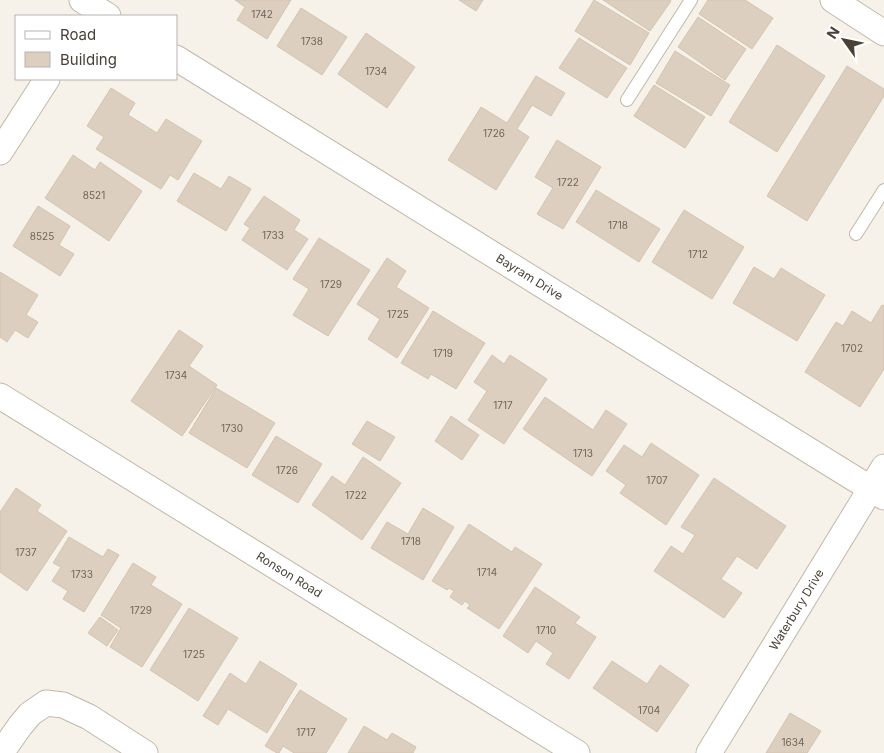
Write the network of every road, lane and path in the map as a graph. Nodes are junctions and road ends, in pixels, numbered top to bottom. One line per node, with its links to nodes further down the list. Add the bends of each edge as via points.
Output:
1 (692, 0): 6 (lane)
2 (833, 0): 3 (street)
3 (884, 33)
4 (178, 59): 12 (street, Bayram Drive)
5 (46, 80): 7 (street)
6 (627, 100)
7 (0, 152)
8 (884, 190): 9 (lane)
9 (856, 234)
10 (0, 396): 15 (street, Ronson Road)
11 (884, 467): 12 (street, Waterbury Drive)
12 (877, 493): 16 (street, Waterbury Drive)
13 (2, 753): 14 (street, via 30,714 46,703 63,705 89,717)
14 (145, 753)
15 (577, 753)
16 (709, 753)

